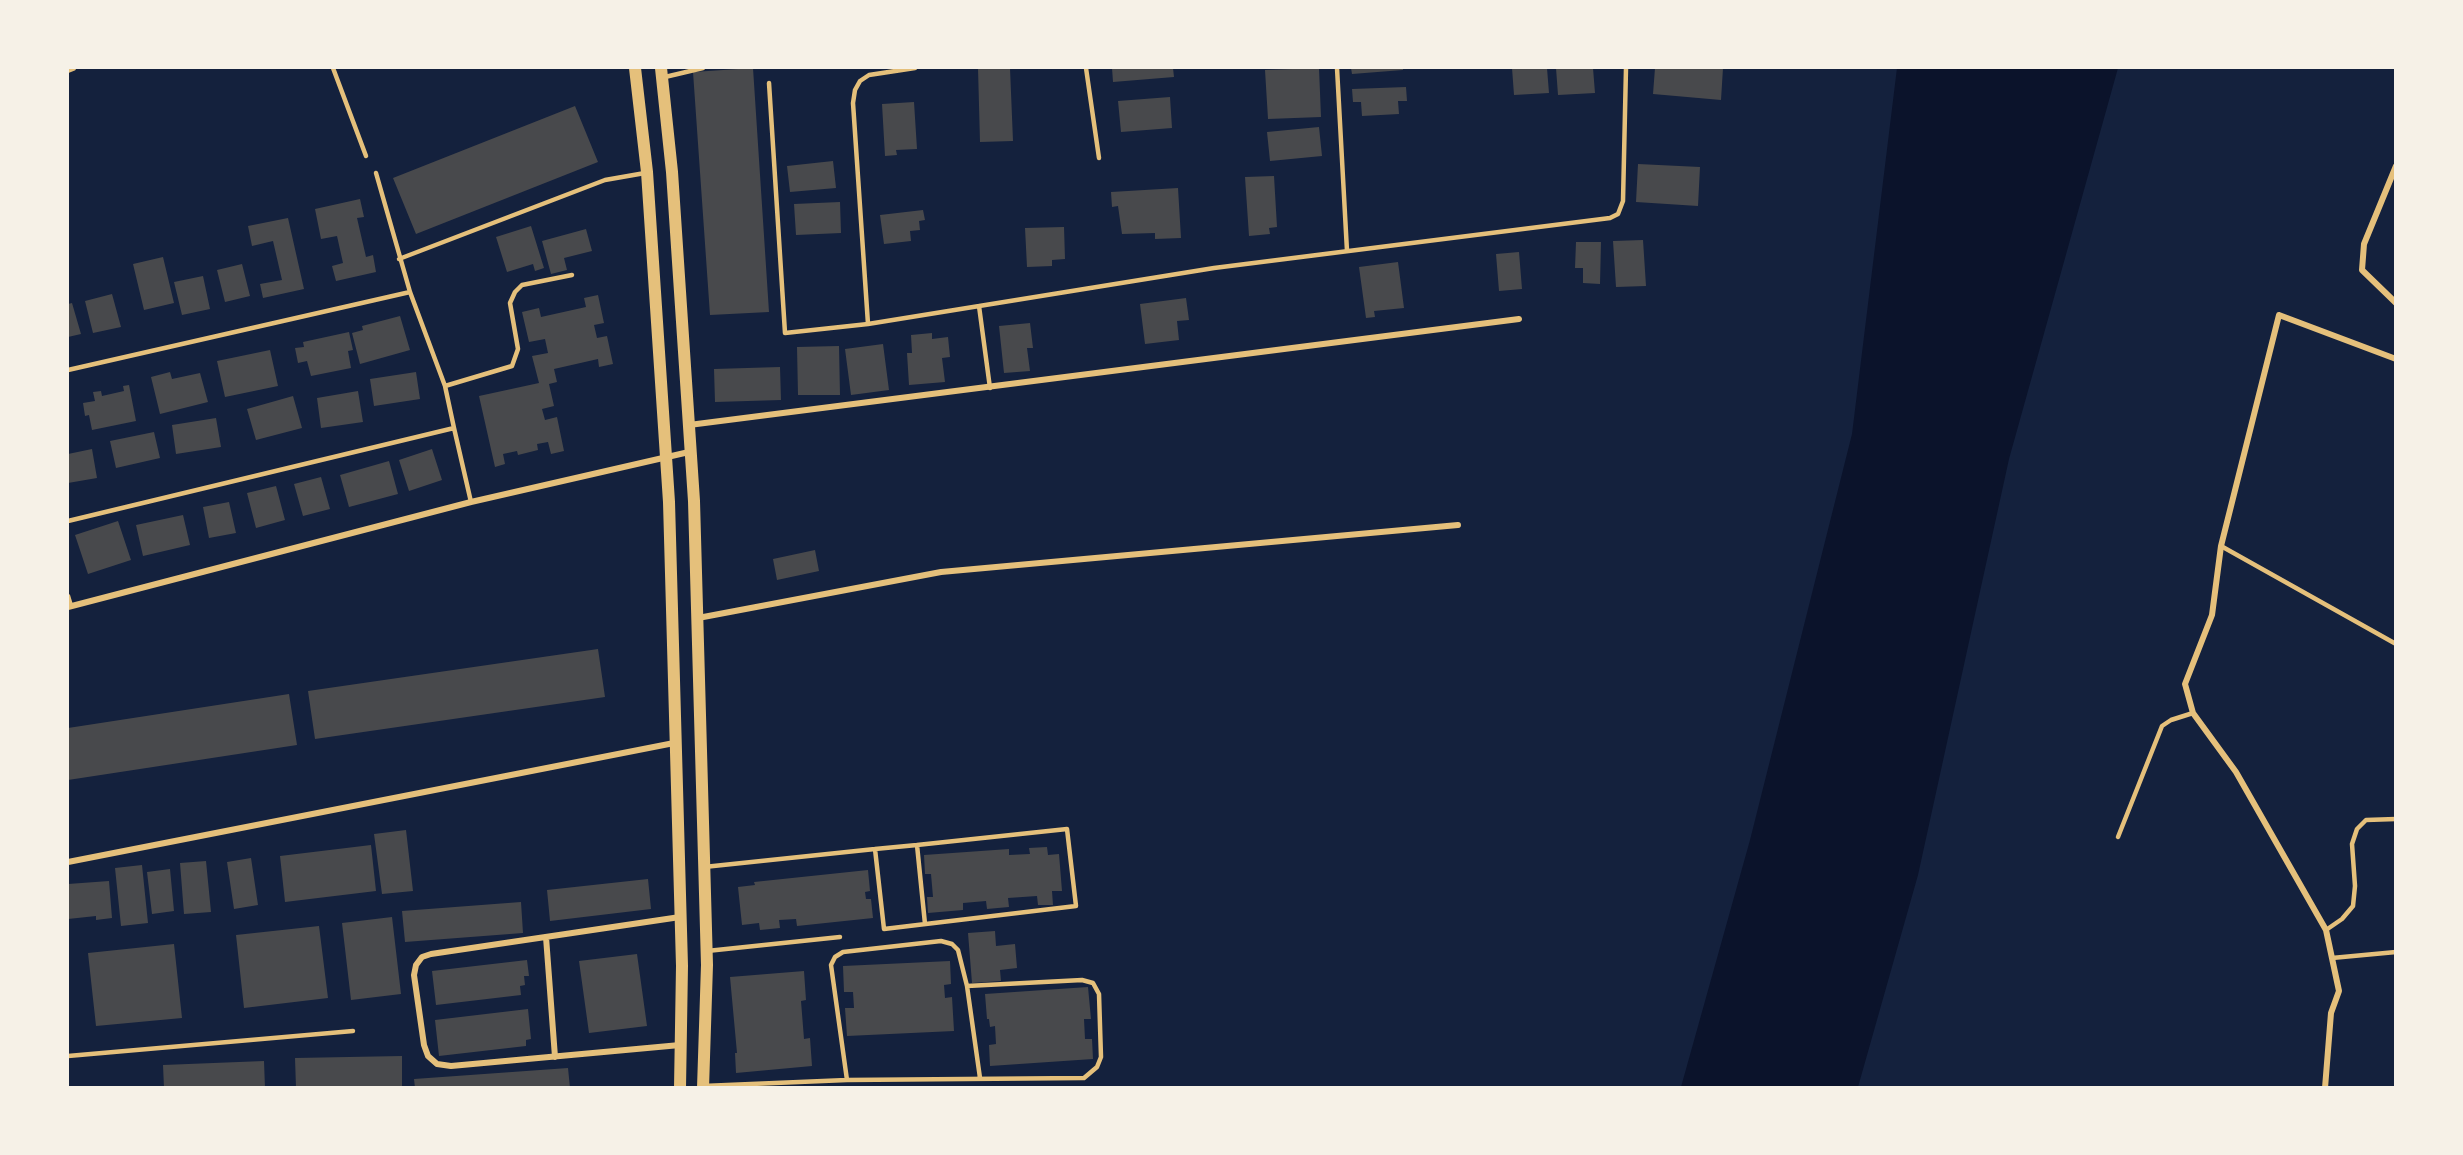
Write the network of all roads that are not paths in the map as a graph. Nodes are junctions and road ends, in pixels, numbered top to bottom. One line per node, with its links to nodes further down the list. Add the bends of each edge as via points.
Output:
1 (73, 68): 9 (street)
2 (333, 68): 12 (lane)
3 (635, 68): 15 (main road)
4 (703, 68): 10 (lane)
5 (915, 68): 24 (lane, via 869,75 855,90)
6 (1086, 68): 13 (lane)
7 (1337, 68): 17 (lane)
8 (1626, 68): 17 (lane, via 1623,201 1618,214 1601,221)
9 (68, 70)
10 (662, 72): 29 (main road)
11 (769, 83): 24 (lane, via 785,333)
12 (366, 156)
13 (1099, 158)
14 (2396, 166): 21 (street, via 2364,244 2362,270)
15 (647, 172): 18 (lane, via 605,180); 32 (main road)
16 (376, 173): 18 (lane)
17 (1347, 251): 22 (lane)
18 (399, 259): 20 (lane)
19 (572, 276): 27 (lane, via 522,285 515,292 510,303 518,350 512,366)
20 (410, 292): 26 (lane); 27 (lane)
21 (2396, 303)
22 (979, 306): 24 (lane); 28 (lane)
23 (1519, 319): 28 (street)
24 (868, 324)
25 (2396, 359): 36 (street, via 2279,315)
26 (68, 370)
27 (445, 386): 30 (lane)
28 (990, 388): 29 (street)
29 (689, 425): 31 (main road)
30 (454, 428): 33 (lane); 34 (lane)
31 (689, 452): 32 (street); 39 (main road)
32 (665, 456): 33 (street); 42 (main road)
33 (471, 502): 38 (street)
34 (68, 521)
35 (1458, 525): 39 (street, via 941,572)
36 (2221, 546): 40 (lane); 41 (street, via 2212,615 2185,684)
37 (68, 596): 38 (lane)
38 (69, 606)
39 (697, 618): 48 (main road)
40 (2396, 644)
41 (2193, 713): 44 (lane, via 2162,726); 51 (street, via 2236,772)
42 (674, 743): 47 (street); 49 (main road)
43 (2396, 819): 51 (lane, via 2366,820 2357,829 2352,844 2353,906)
44 (2118, 837)
45 (917, 845): 46 (lane); 50 (lane); 50 (lane, via 1067,829 1076,906)
46 (875, 849): 48 (lane); 50 (lane, via 884,929)
47 (68, 862)
48 (704, 867): 54 (main road)
49 (680, 917): 52 (street); 59 (main road)
50 (925, 924)
51 (2326, 930): 56 (street)
52 (546, 937): 61 (street); 61 (street, via 431,954 422,957 414,975 424,1045 437,1064)
53 (840, 938): 54 (lane)
54 (707, 951): 64 (main road)
55 (2396, 952): 56 (lane)
56 (2332, 958): 66 (street, via 2339,991 2331,1013)
57 (967, 986): 62 (lane); 62 (lane, via 1082,981 1093,984 1098,994 1101,1057 1097,1067 1084,1078); 63 (lane, via 958,950 941,941 843,952 836,957 831,965)
58 (353, 1031): 60 (lane)
59 (681, 1045): 61 (street); 65 (main road)
60 (68, 1056)
61 (555, 1057)
62 (980, 1078): 63 (lane)
63 (847, 1080): 64 (lane)
64 (703, 1087)
65 (680, 1088)
66 (2325, 1088)

